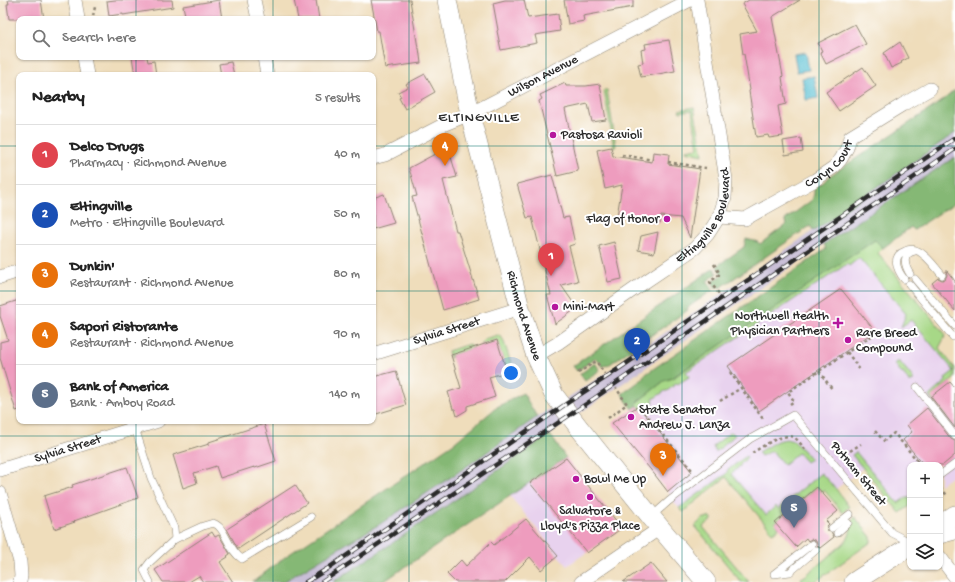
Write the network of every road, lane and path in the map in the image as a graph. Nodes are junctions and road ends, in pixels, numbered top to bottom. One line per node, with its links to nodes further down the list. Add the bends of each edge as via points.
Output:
1 (74, 0): 7 (street)
2 (254, 0): 9 (street)
3 (447, 0): 15 (main road, Richmond Avenue)
4 (690, 0): 15 (street, Wilson Avenue)
5 (697, 0): 21 (street, Eltingville Boulevard, via 726,179 725,198)
6 (95, 7): 8 (path)
7 (77, 16)
8 (94, 16)
9 (257, 16)
10 (84, 60): 12 (street)
11 (264, 60): 13 (street)
12 (86, 72)
13 (266, 72)
14 (930, 89): 21 (street, Coryn Court, via 850,137 841,159 815,180 745,219)
15 (470, 114): 17 (street, Wilson Avenue); 28 (main road, Richmond Avenue)
16 (622, 155): 18 (path)
17 (376, 157)
18 (653, 160)
19 (668, 162): 20 (path)
20 (706, 168)
21 (719, 217): 34 (street, Eltingville Boulevard, via 695,248)
22 (919, 251): 25 (lane); 29 (lane, via 909,253 906,265 912,276); 31 (lane, via 909,250 900,254 897,258 900,273)
23 (714, 264): 27 (path, via 720,274 710,282)
24 (16, 272): 26 (street)
25 (942, 275)
26 (0, 277)
27 (720, 295)
28 (520, 308): 33 (street, Sylvia Street); 34 (main road, Richmond Avenue)
29 (955, 326)
30 (876, 333): 32 (path)
31 (955, 337)
32 (847, 352): 35 (path); 36 (path)
33 (376, 353)
34 (536, 356): 70 (main road, Richmond Avenue, via 554,395)
35 (860, 370)
36 (819, 371): 43 (path); 45 (path, via 788,392 794,401)
37 (730, 372): 42 (path)
38 (578, 373): 39 (path, via 596,361)
39 (605, 374)
40 (917, 387): 54 (lane)
41 (616, 388): 48 (path, via 627,404)
42 (741, 388): 44 (path); 49 (path)
43 (832, 389)
44 (720, 401)
45 (788, 405)
46 (644, 412): 62 (path)
47 (769, 417): 49 (path)
48 (608, 418)
49 (764, 420): 51 (path)
50 (148, 424): 52 (street, Sylvia Street)
51 (758, 424)
52 (135, 428): 61 (street, Sylvia Street); 75 (lane, via 152,478 174,528)
53 (875, 431): 59 (path, via 884,441 894,433)
54 (955, 436)
55 (861, 444): 57 (path)
56 (806, 451): 58 (path, via 795,438 788,436 778,438)
57 (850, 452)
58 (748, 455)
59 (918, 462)
60 (955, 464): 63 (lane)
61 (0, 470)
62 (694, 473)
63 (943, 473)
64 (943, 491): 66 (path)
65 (0, 493): 82 (street, via 20,562)
66 (947, 495)
67 (850, 514): 71 (lane, via 835,530)
68 (955, 515): 72 (main road)
69 (311, 517): 75 (lane, via 242,559 220,527 213,523)
70 (655, 523): 76 (lane, Putnam Street, via 670,501 750,439 793,415 892,533); 84 (street); 85 (main road, Richmond Avenue)
71 (848, 523)
72 (943, 523)
73 (955, 533): 74 (street)
74 (943, 536)
75 (175, 539): 83 (lane, via 144,570)
76 (907, 540)
77 (814, 547): 80 (lane, via 790,572)
78 (907, 548): 86 (main road)
79 (943, 561): 81 (street)
80 (774, 574)
81 (955, 577)
82 (20, 582)
83 (150, 582)
84 (581, 582)
85 (706, 582)
86 (854, 582)

